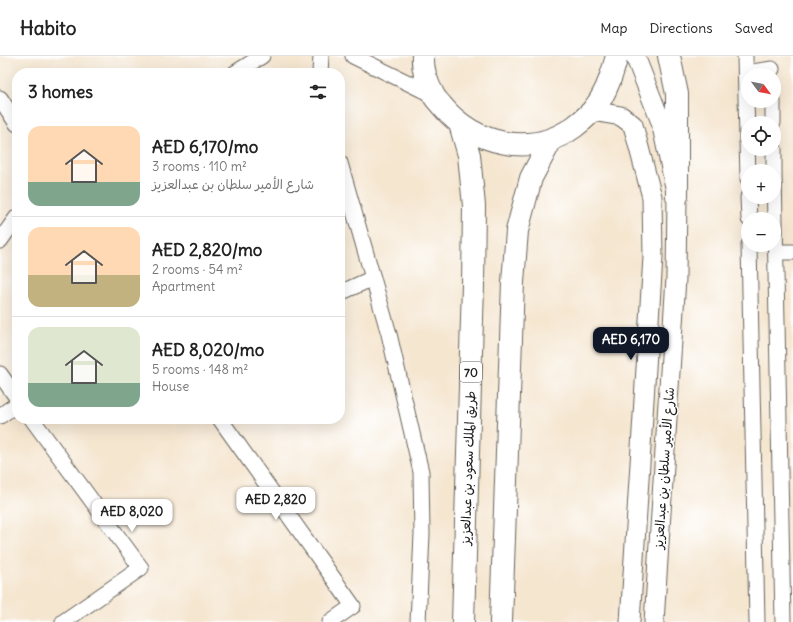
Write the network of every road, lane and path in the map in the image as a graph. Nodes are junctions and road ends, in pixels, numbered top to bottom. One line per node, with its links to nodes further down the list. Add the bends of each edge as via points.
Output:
1 (262, 56): 9 (street)
2 (321, 56): 10 (street)
3 (353, 56): 12 (street)
4 (423, 56): 12 (highway)
5 (617, 56): 15 (highway, via 606,89)
6 (635, 56): 21 (street, شارع الأمير سلطان بن عبدالعزيز, via 661,122)
7 (669, 56): 21 (highway, via 677,94)
8 (746, 56): 11 (street)
9 (243, 68)
10 (320, 68)
11 (746, 68)
12 (433, 95): 17 (highway)
13 (0, 98): 16 (street)
14 (747, 108): 19 (street)
15 (592, 111): 18 (highway, via 568,131); 41 (street, شارع الأمير سلطان بن عبدالعزيز, via 621,116 633,125 652,197 653,257)
16 (12, 116)
17 (460, 124): 18 (highway, via 488,139 512,144 532,145); 39 (highway, طريق الملك سعود بن عبدالعزيز / 70, via 469,156 474,206)
18 (551, 140): 40 (highway, via 531,178 517,231)
19 (748, 164)
20 (345, 180): 28 (street)
21 (677, 196): 42 (street, شارع الأمير سلطان بن عبدالعزيز, via 676,278)
22 (12, 224): 23 (street)
23 (0, 241)
24 (749, 252): 43 (street)
25 (776, 252): 44 (street)
26 (781, 252): 27 (street)
27 (793, 252)
28 (373, 278): 29 (street); 38 (street, via 390,334 421,472 422,534)
29 (345, 291)
30 (0, 374): 31 (street)
31 (12, 391)
32 (12, 408): 33 (street)
33 (0, 416)
34 (36, 424): 36 (street, via 141,568)
35 (224, 424): 37 (street, via 353,606)
36 (63, 622)
37 (330, 622)
38 (418, 622)
39 (463, 622)
40 (501, 622)
41 (630, 622)
42 (654, 622)
43 (757, 622)
44 (783, 622)

